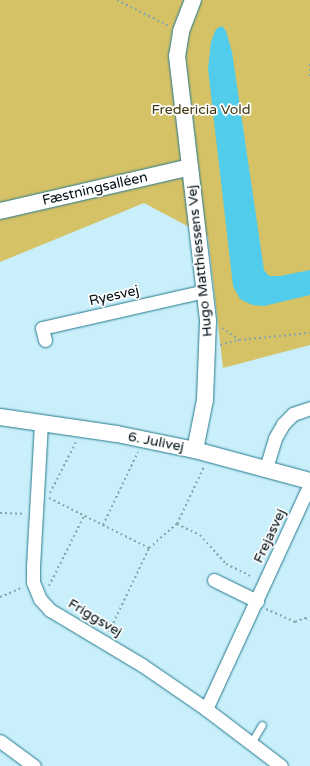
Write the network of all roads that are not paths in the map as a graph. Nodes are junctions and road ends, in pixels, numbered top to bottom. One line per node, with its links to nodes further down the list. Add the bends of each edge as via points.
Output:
1 (193, 0): 2 (street, Hugo Matthiessens Vej, via 181,32 177,56)
2 (190, 167): 3 (street, Fæstningsalléen); 4 (street, Hugo Matthiessens Vej)
3 (0, 211)
4 (205, 291): 5 (street, Ryesvej, via 42,328); 9 (street, Hugo Matthiessens Vej, via 209,349 205,400)
5 (45, 340)
6 (310, 408): 10 (street, via 293,414 283,424 275,438)
7 (0, 417): 8 (street, 6. Julivej)
8 (41, 423): 9 (street, 6. Julivej); 15 (street, Friggsvej, via 42,496 35,515 33,582 40,599 50,610)
9 (195, 450): 10 (street, 6. Julivej)
10 (266, 468): 11 (street, 6. Julivej)
11 (310, 481)
12 (310, 484): 14 (street, Frejasvej)
13 (214, 580): 14 (street)
14 (257, 601): 15 (street, Frejasvej)
15 (206, 709): 18 (street, Friggsvej)
16 (262, 725): 18 (lane)
17 (0, 741): 19 (street)
18 (251, 744): 20 (street, Friggsvej)
19 (34, 766)
20 (281, 766)

